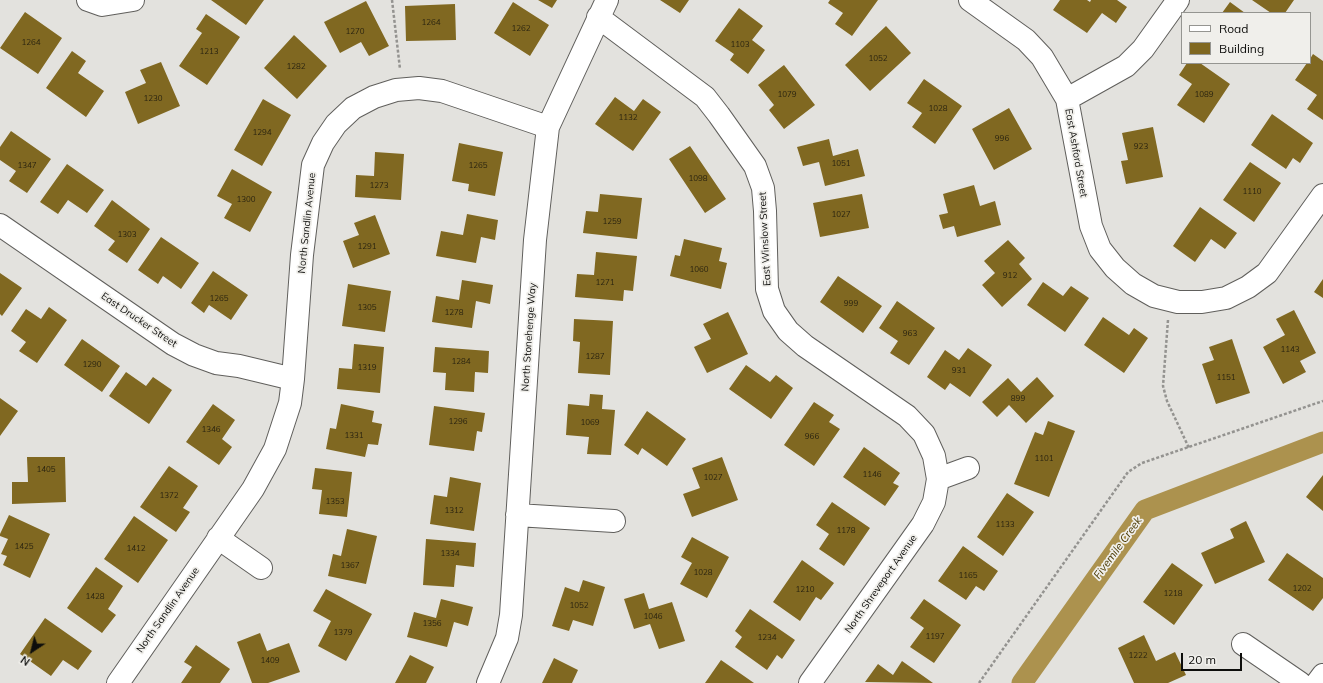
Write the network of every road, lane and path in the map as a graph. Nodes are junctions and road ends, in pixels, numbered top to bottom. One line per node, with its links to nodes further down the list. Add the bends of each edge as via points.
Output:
1 (88, 0): 5 (street, via 102,5)
2 (392, 0): 7 (path)
3 (970, 0): 8 (street, East Ashford Street, via 1026,40 1042,57)
4 (1178, 0): 8 (street, via 1143,50 1126,66)
5 (132, 1)
6 (603, 9): 9 (street, North Stonehenge Way); 17 (street, East Winslow Street, via 704,97 755,166 763,188 766,289 774,311 788,331 805,346 907,416 924,434 934,456)
7 (402, 89): 9 (street, North Sandlin Avenue, via 442,91); 13 (street, North Sandlin Avenue, via 374,97 354,108 336,124 323,143 313,165 302,255)
8 (1067, 99): 12 (street, East Ashford Street, via 1085,200 1100,249 1115,268 1133,284 1154,296)
9 (548, 126): 18 (street, North Stonehenge Way, via 535,240)
10 (1323, 195): 12 (street, East Ashford Street, via 1267,273 1248,288 1220,299)
11 (0, 225): 13 (street, East Drucker Street, via 178,347 216,363)
12 (1178, 302): 15 (path, via 1168,322 1163,386 1167,401)
13 (293, 379): 20 (street, North Sandlin Avenue, via 290,403 275,449 253,489)
14 (1323, 402): 15 (path)
15 (1189, 448): 27 (path, via 1142,463 1128,472)
16 (968, 468): 17 (street)
17 (938, 479): 26 (street, North Shreveport Avenue, via 934,502 923,524)
18 (517, 515): 19 (street); 25 (street, North Stonehenge Way, via 511,615 507,638)
19 (614, 521)
20 (218, 538): 21 (street); 24 (street, North Sandlin Avenue)
21 (261, 568)
22 (1243, 644): 28 (street)
23 (1323, 675): 29 (street)
24 (118, 683)
25 (488, 683)
26 (810, 683)
27 (979, 683)
28 (1300, 683)
29 (1317, 683)

